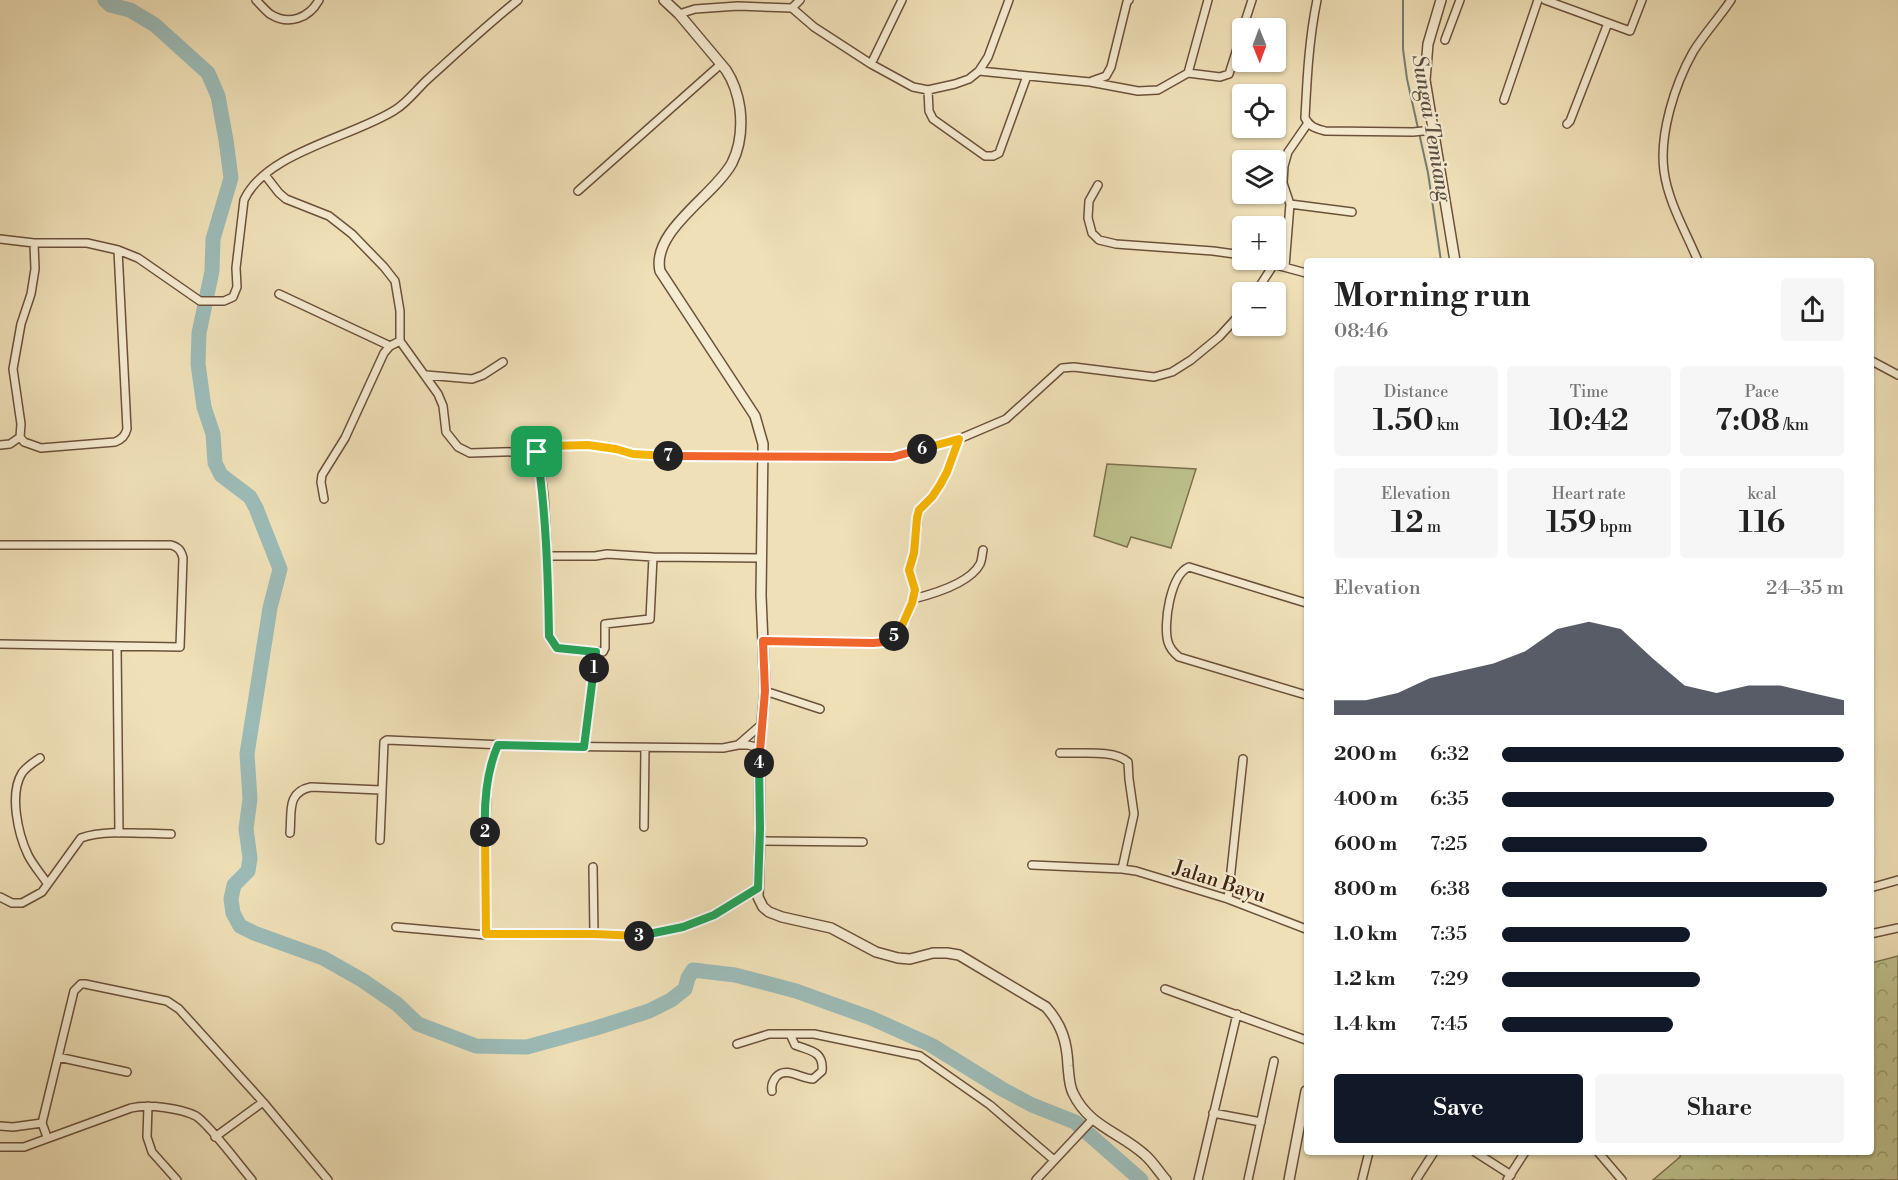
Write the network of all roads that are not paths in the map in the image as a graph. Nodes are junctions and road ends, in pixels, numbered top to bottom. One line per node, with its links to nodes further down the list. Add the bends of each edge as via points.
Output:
1 (256, 0): 2 (street, via 270,14 284,20 311,13)
2 (320, 0)
3 (518, 0): 36 (street, via 398,109 290,158)
4 (664, 0): 20 (street)
5 (800, 0): 19 (street)
6 (902, 0): 25 (street)
7 (1009, 0): 27 (street)
8 (1129, 0): 30 (street, via 1111,67 1106,76)
9 (1208, 0): 28 (street)
10 (1252, 0): 21 (street)
11 (1317, 0): 33 (street, via 1310,33 1305,118)
12 (1441, 0): 35 (street, via 1425,65)
13 (1460, 0): 23 (street)
14 (1538, 0): 32 (street)
15 (1545, 0): 18 (street)
16 (1642, 0): 22 (street, via 1630,31)
17 (1731, 0): 47 (street, via 1694,51 1682,75 1664,142 1664,170 1671,197)
18 (1557, 2): 22 (street)
19 (792, 8): 20 (street, via 738,6); 25 (street)
20 (679, 14): 24 (street)
21 (1247, 18)
22 (1608, 23): 34 (street)
23 (1445, 40)
24 (721, 64): 38 (street); 62 (street, via 738,97 739,142 731,164 673,230 658,260 660,271 754,416)
25 (871, 64): 31 (street, via 913,87)
26 (1232, 65): 28 (street, via 1229,74 1220,77)
27 (979, 71): 29 (street); 31 (street, via 969,79)
28 (1188, 74): 30 (street, via 1158,90 1138,91)
29 (1027, 76): 30 (street); 31 (street, via 999,153 993,156 985,156 933,119)
30 (1090, 82)
31 (928, 90)
32 (1504, 100)
33 (1308, 123): 35 (street, via 1325,131); 39 (street, via 1288,152 1284,166 1283,183)
34 (1567, 124)
35 (1429, 130): 46 (street)
36 (265, 175): 43 (street, via 244,200 233,297 200,301 138,258); 52 (street, via 286,199 329,216 384,267 395,281 399,297)
37 (1098, 185): 44 (street, via 1089,201 1088,218 1092,233 1099,240)
38 (578, 191)
39 (1290, 204): 40 (street); 45 (street)
40 (1352, 212)
41 (0, 239): 42 (street)
42 (34, 243): 43 (street, via 87,243); 58 (street, via 33,286 13,369)
43 (117, 250): 58 (street, via 125,435 115,442 41,448)
44 (1232, 254)
45 (1286, 254)
46 (1454, 258)
47 (1697, 258)
48 (1286, 267): 49 (street)
49 (1304, 272)
50 (279, 294): 53 (street)
51 (1232, 323): 59 (street, via 1173,372 1154,377 1062,368 1006,419)
52 (400, 341): 53 (street); 56 (street)
53 (390, 346): 63 (street, via 345,438 322,475)
54 (503, 362): 56 (street, via 472,379)
55 (1874, 362): 57 (street)
56 (426, 375): 61 (street, via 442,401 446,432 458,447 470,453)
57 (1898, 375)
58 (20, 437): 60 (street)
59 (959, 439): 62 (street, via 893,457); 69 (street, via 947,472 919,510 909,570 915,590)
60 (0, 445)
61 (537, 452): 62 (street, via 550,446 588,445 655,456); 66 (street)
62 (763, 456): 68 (street)
63 (324, 499)
64 (0, 545): 73 (street, via 177,547 183,558 180,647)
65 (983, 549): 69 (street, via 981,562 972,573 950,587)
66 (547, 556): 67 (street); 74 (street, via 552,642 557,648)
67 (653, 557): 68 (street); 74 (street, via 650,619 605,624 604,651)
68 (762, 558): 71 (street)
69 (913, 599): 71 (street, via 901,628 885,642)
70 (1304, 602): 76 (street, via 1189,567 1180,574 1167,606 1167,640 1179,657)
71 (763, 641): 75 (street)
72 (0, 644): 73 (street)
73 (117, 647): 89 (street)
74 (596, 652): 81 (street)
75 (765, 691): 77 (street); 78 (street)
76 (1304, 694)
77 (820, 708)
78 (762, 724): 80 (street); 83 (street)
79 (498, 745): 81 (street); 87 (street, via 384,742); 108 (street, via 491,759 485,813)
80 (738, 745): 82 (street); 83 (street)
81 (584, 747): 82 (street)
82 (645, 748): 88 (street)
83 (760, 748): 93 (street)
84 (1060, 753): 97 (street, via 1111,754 1128,762 1134,814)
85 (40, 758): 99 (street, via 23,771 14,797 28,855)
86 (1243, 759): 103 (street)
87 (381, 790): 90 (street, via 301,789 292,802); 92 (street)
88 (644, 827)
89 (119, 833): 91 (street); 99 (street, via 81,838)
90 (290, 833)
91 (171, 834)
92 (380, 840)
93 (760, 841): 94 (street); 101 (street)
94 (863, 842)
95 (1032, 865): 97 (street, Jalan Bayu)
96 (593, 867): 109 (street)
97 (1122, 869): 103 (street, Jalan Bayu)
98 (1898, 880): 100 (street)
99 (47, 883): 102 (street, via 42,892 22,903)
100 (1874, 887)
101 (758, 888): 109 (street, via 714,915 683,927 644,936); 123 (street, via 763,907 782,917 831,928 876,952 898,958 933,953 959,955 1046,1007 1063,1032 1073,1094)
102 (0, 897)
103 (1228, 899): 105 (street, Jalan Bayu)
104 (396, 927): 108 (street)
105 (1304, 928)
106 (1898, 928): 107 (street)
107 (1874, 933)
108 (486, 934): 109 (street)
109 (594, 934)
110 (1165, 989): 111 (street)
111 (1237, 1014): 113 (street); 121 (street)
112 (790, 1034): 114 (street, via 769,1034); 118 (street, via 795,1045 817,1053 822,1059 822,1071 813,1079 781,1073 773,1082); 135 (street, via 814,1034 920,1056 990,1105)
113 (1304, 1039)
114 (737, 1044)
115 (58, 1058): 117 (street); 119 (street, via 74,991 81,984 166,1001 179,1009); 125 (street)
116 (1274, 1061): 124 (street)
117 (127, 1072)
118 (772, 1091)
119 (263, 1102): 128 (street); 140 (street)
120 (148, 1106): 127 (street, via 131,1108); 128 (street, via 197,1117); 138 (street, via 147,1137 152,1152)
121 (1213, 1113): 124 (street); 143 (street)
122 (1304, 1115): 137 (street)
123 (1092, 1120): 135 (street); 142 (street, via 1145,1155)
124 (1261, 1122): 144 (street)
125 (42, 1123): 126 (street); 127 (street)
126 (0, 1126)
127 (47, 1137): 129 (street, via 24,1147)
128 (215, 1137): 139 (street)
129 (0, 1148)
130 (1368, 1155): 145 (street)
131 (1432, 1155): 146 (street)
132 (1479, 1155): 136 (street)
133 (1523, 1155): 136 (street)
134 (1601, 1155): 147 (street)
135 (1054, 1160): 141 (street)
136 (1509, 1177)
137 (1291, 1179)
138 (177, 1180)
139 (252, 1180)
140 (328, 1180)
141 (1036, 1180)
142 (1166, 1180)
143 (1198, 1180)
144 (1248, 1180)
145 (1362, 1180)
146 (1416, 1180)
147 (1622, 1180)

